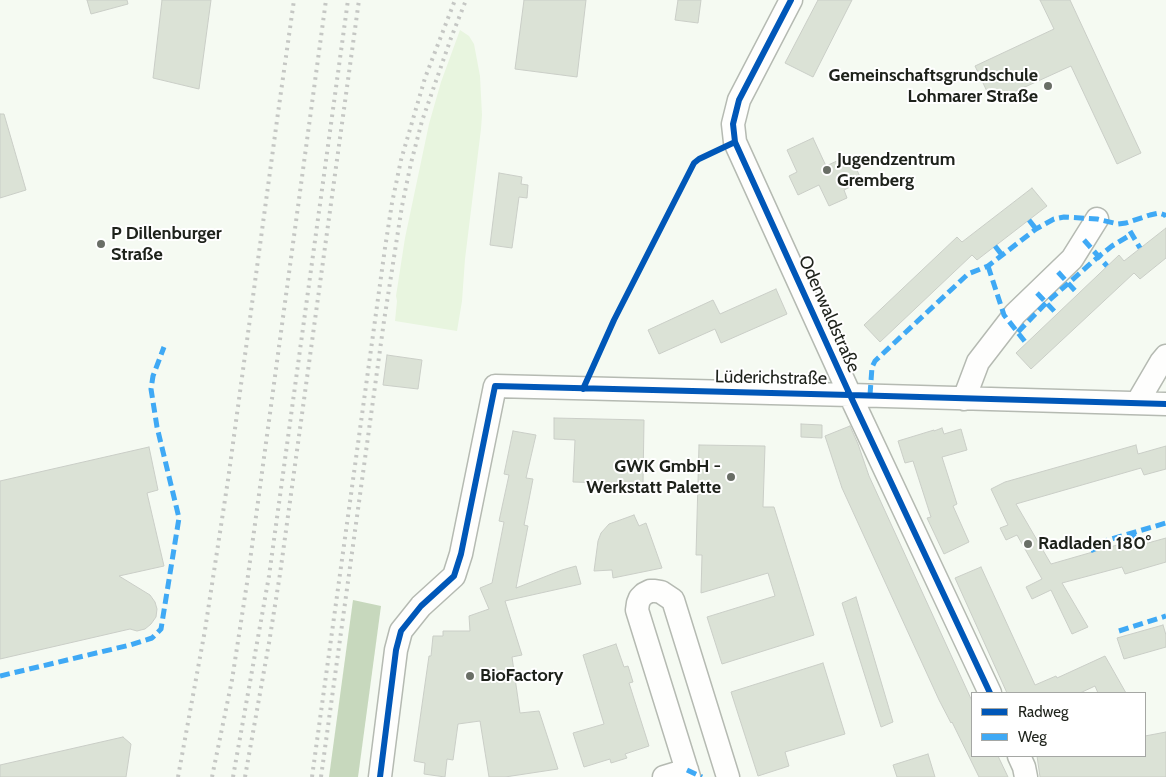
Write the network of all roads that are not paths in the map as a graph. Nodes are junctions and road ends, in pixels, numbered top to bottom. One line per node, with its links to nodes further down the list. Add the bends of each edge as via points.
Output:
1 (791, 0): 4 (street, Odenwaldstraße, via 739,100 732,124 733,133)
2 (1097, 219): 5 (street, via 1072,259 1015,314 978,362)
3 (1166, 356): 6 (street)
4 (850, 394): 5 (street, Lüderichstraße); 8 (street, Odenwaldstraße); 11 (street, Lüderichstraße, via 495,386 454,576 401,631)
5 (964, 399): 6 (street, Lüderichstraße)
6 (1137, 404): 7 (street, Lüderichstraße)
7 (1166, 404)
8 (990, 692)
9 (1019, 757): 14 (street)
10 (688, 773): 12 (street); 13 (street, via 637,610 640,598 650,591 656,590 673,600)
11 (380, 777)
12 (664, 777)
13 (728, 777)
14 (1026, 777)

